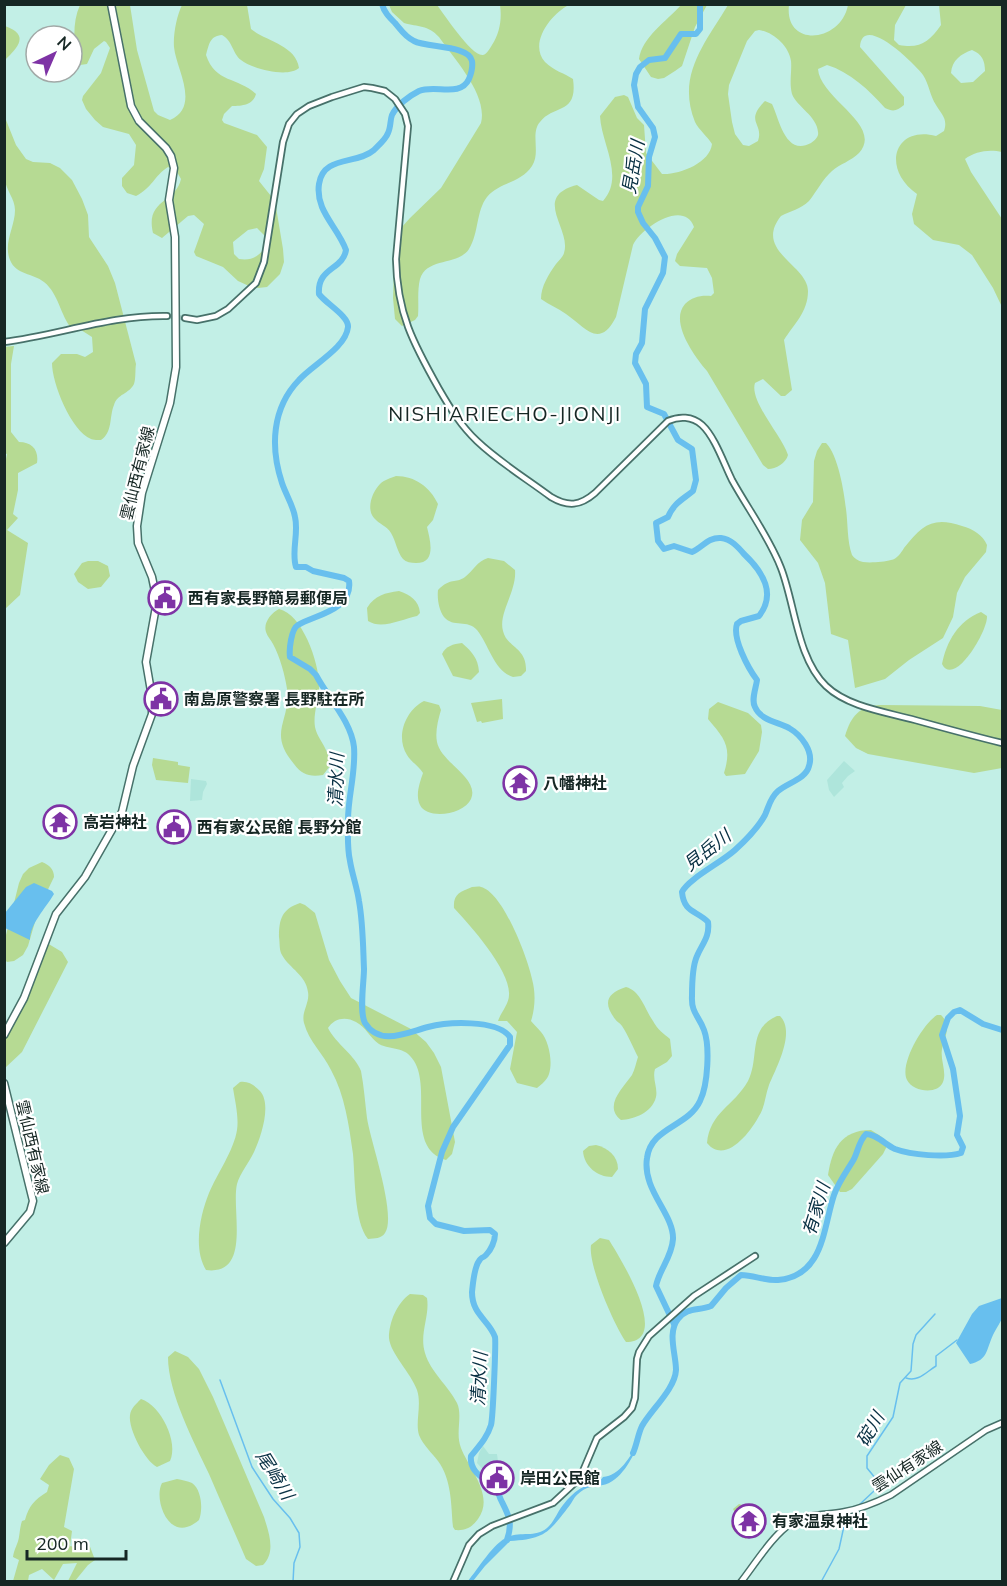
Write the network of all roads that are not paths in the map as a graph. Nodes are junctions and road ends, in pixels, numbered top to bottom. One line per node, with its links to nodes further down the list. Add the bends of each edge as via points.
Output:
1 (111, 4): 6 (main road, 雲仙西有家線, via 131,106 139,121 166,148 174,168 169,200 175,249 175,374 136,526 157,601 146,662 152,714 122,812 85,878 54,918 24,998)
2 (167, 316): 4 (street, via 102,321)
3 (184, 318): 5 (street, via 216,316 255,283 264,262 283,142 292,118 309,106 364,87 385,91 405,114 408,134 396,259 402,313 418,352 469,433 551,496 573,504 595,494 663,424 681,417 695,420 709,435 776,557 807,656 825,686 875,709)
4 (4, 342)
5 (1002, 743)
6 (4, 1035)
7 (4, 1083): 8 (main road, 雲仙西有家線, via 33,1201 30,1212)
8 (4, 1244)
9 (755, 1256): 11 (street, via 694,1296 649,1336 639,1352 632,1408 597,1438 585,1472 553,1503 485,1530 474,1539)
10 (1002, 1423): 12 (main road, 雲仙有家線, via 891,1495 855,1510 792,1523)
11 (453, 1581)
12 (741, 1581)

